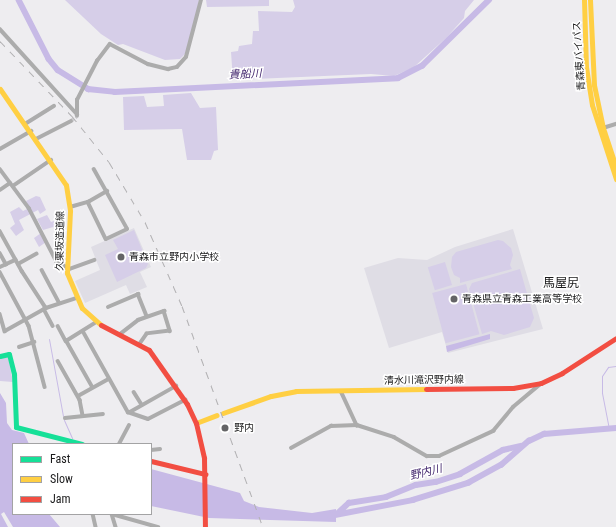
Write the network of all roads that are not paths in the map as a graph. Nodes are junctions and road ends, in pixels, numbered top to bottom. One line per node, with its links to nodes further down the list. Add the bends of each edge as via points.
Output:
1 (201, 0): 4 (street, via 186,57 177,67 168,69 148,64 110,44 97,61 81,91 77,100 77,115)
2 (584, 0): 18 (main road, 青森東バイパス, via 586,67 592,105)
3 (590, 0): 10 (main road, 青森東バイパス, via 594,85)
4 (0, 29)
5 (0, 89): 8 (main road, 久栗坂造道線)
6 (54, 106): 8 (street)
7 (71, 121): 12 (street)
8 (25, 124): 11 (main road, 久栗坂造道線)
9 (616, 124): 10 (street)
10 (603, 128): 15 (main road, 青森東バイパス)
11 (30, 132): 12 (main road, 久栗坂造道線); 13 (street)
12 (36, 139): 14 (main road, 久栗坂造道線)
13 (0, 149)
14 (51, 160): 19 (street); 23 (main road, 久栗坂造道線, via 66,185)
15 (616, 167)
16 (0, 169): 19 (street)
17 (94, 170): 21 (street)
18 (616, 179)
19 (11, 185): 20 (street); 34 (street, via 29,208 57,262)
20 (0, 190)
21 (107, 191): 22 (street); 22 (street, via 127,229 106,238)
22 (88, 202): 23 (street)
23 (70, 207): 34 (main road, 久栗坂造道線)
24 (0, 231): 25 (street)
25 (4, 239): 26 (street); 29 (street)
26 (0, 241)
27 (0, 253): 31 (street)
28 (36, 254): 32 (street)
29 (16, 260): 31 (street); 32 (street)
30 (94, 260): 34 (street)
31 (6, 264): 33 (street)
32 (18, 264): 40 (street)
33 (0, 267)
34 (67, 268): 37 (main road, 久栗坂造道線)
35 (42, 270): 38 (street)
36 (0, 272): 43 (street)
37 (76, 298): 38 (street); 44 (main road, 久栗坂造道線, via 86,314)
38 (59, 302): 40 (street)
39 (108, 307): 42 (street, via 138,294)
40 (45, 308): 43 (street); 45 (street)
41 (0, 314): 43 (street, via 5,331)
42 (147, 316): 48 (street, via 134,322); 52 (street, via 164,311 170,331 147,334)
43 (25, 320): 51 (street)
44 (97, 322): 47 (street); 48 (main road, 久栗坂造道線)
45 (53, 326)
46 (58, 326): 50 (street)
47 (83, 331): 50 (street); 56 (street)
48 (119, 335): 52 (main road, 久栗坂造道線)
49 (616, 338): 57 (main road, 清水川滝沢野内線, via 562,373)
50 (66, 341): 60 (street)
51 (34, 342): 53 (street); 59 (street)
52 (140, 344): 58 (main road, 久栗坂造道線, via 157,359)
53 (19, 347)
54 (0, 356): 75 (main road, via 9,354 11,362 16,427)
55 (58, 361): 63 (street)
56 (109, 379): 60 (street); 66 (street)
57 (541, 383): 61 (main road, 清水川滝沢野内線, via 513,388); 74 (street, via 513,407 493,431 439,456 427,456 394,437)
58 (176, 386): 64 (main road, 久栗坂造道線); 65 (street)
59 (45, 387)
60 (92, 387): 63 (street)
61 (341, 391): 67 (main road, 清水川滝沢野内線, via 282,393); 74 (street)
62 (134, 392): 65 (street)
63 (78, 396): 69 (street)
64 (185, 400): 66 (street, via 148,418); 72 (main road, 久栗坂造道線)
65 (142, 405): 66 (street)
66 (130, 412)
67 (223, 413)
68 (103, 414): 69 (street)
69 (83, 415): 71 (street)
70 (217, 415): 72 (main road)
71 (65, 418)
72 (196, 424): 81 (main road, 久栗坂造道線)
73 (128, 425): 76 (street)
74 (357, 425): 77 (street, via 331,426)
75 (78, 443)
76 (119, 443)
77 (291, 448)
78 (160, 449): 79 (street)
79 (152, 450)
80 (152, 461): 81 (main road)
81 (205, 477): 85 (main road, 久栗坂造道線)
82 (93, 515): 87 (street)
83 (112, 515): 88 (street)
84 (115, 515): 86 (street)
85 (205, 524)
86 (148, 526): 89 (street)
87 (96, 527)
88 (116, 527)
89 (158, 527)

